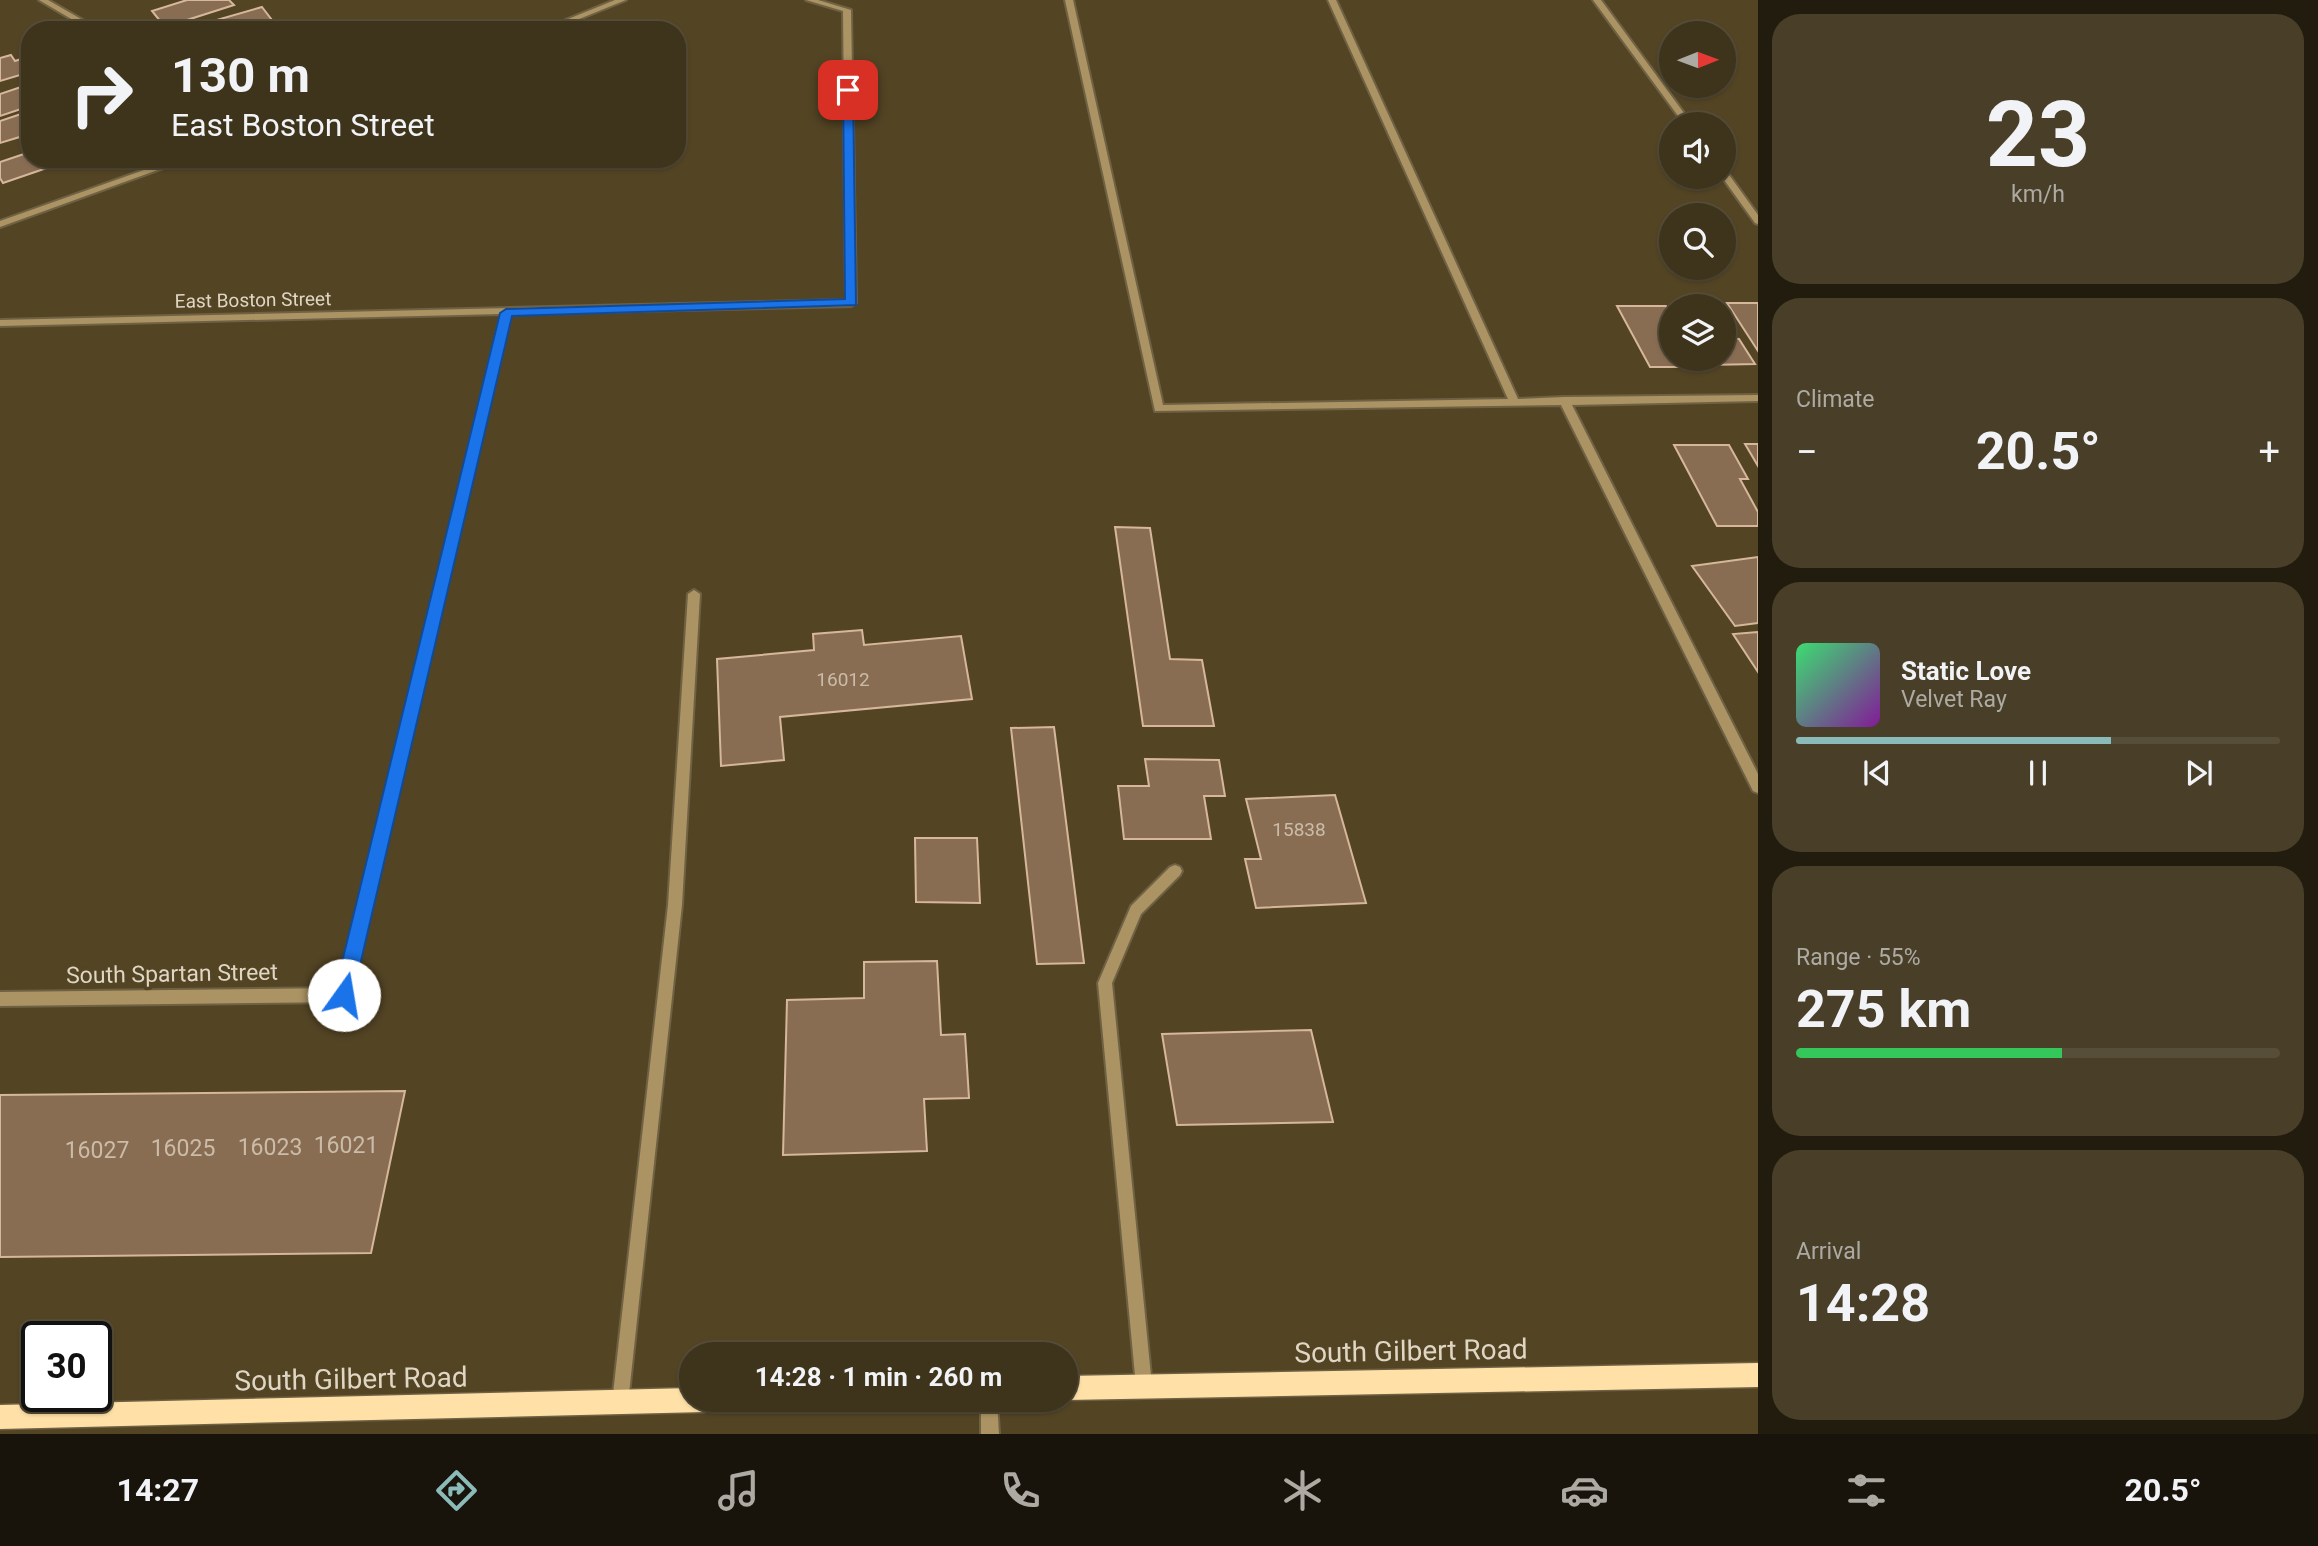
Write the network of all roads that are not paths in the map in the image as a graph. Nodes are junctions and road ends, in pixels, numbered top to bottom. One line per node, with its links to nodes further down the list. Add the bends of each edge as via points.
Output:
1 (43, 0): 7 (street)
2 (622, 0): 8 (street)
3 (810, 0): 14 (street, East Boston Street, via 847,10 851,303)
4 (1069, 0): 18 (street, via 1159,409)
5 (1332, 0): 18 (street)
6 (1597, 0): 9 (street)
7 (80, 21)
8 (568, 21)
9 (1679, 112)
10 (159, 168): 13 (street)
11 (1735, 189): 12 (street)
12 (1758, 221)
13 (0, 224)
14 (506, 313): 15 (street, East Boston Street); 22 (street, South Spartan Street, via 344,995)
15 (0, 323)
16 (1758, 398): 17 (street)
17 (1564, 400): 18 (street); 20 (street)
18 (1514, 401)
19 (694, 594): 27 (street, via 675,905)
20 (1758, 787)
21 (1175, 871): 24 (lane, via 1136,910 1105,983)
22 (0, 999)
23 (1758, 1375): 24 (main road, South Gilbert Road)
24 (1144, 1386): 25 (main road, South Gilbert Road)
25 (1078, 1388)
26 (679, 1401): 27 (main road, South Gilbert Road)
27 (620, 1403): 29 (main road, South Gilbert Road)
28 (989, 1412): 30 (street)
29 (0, 1417)
30 (990, 1434)

